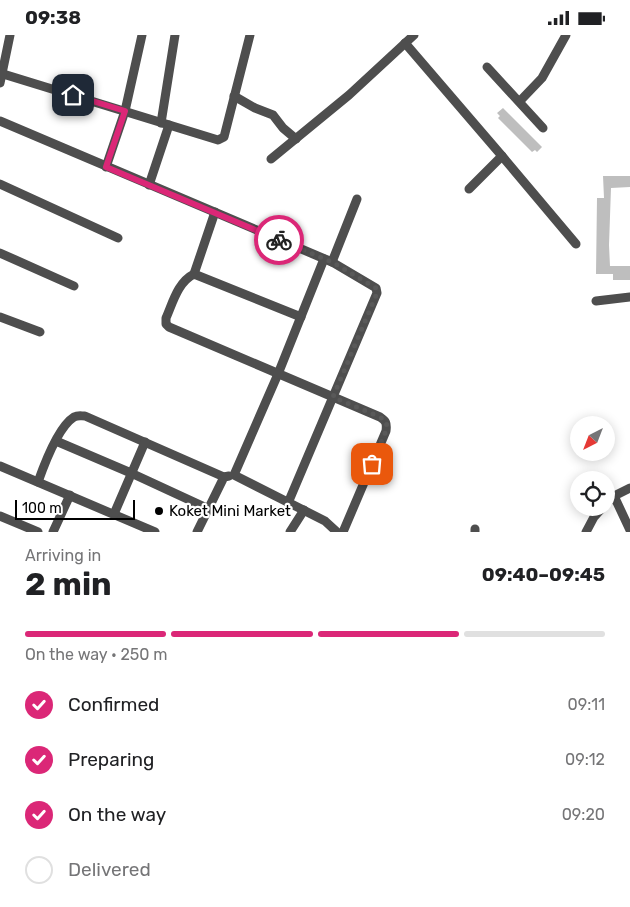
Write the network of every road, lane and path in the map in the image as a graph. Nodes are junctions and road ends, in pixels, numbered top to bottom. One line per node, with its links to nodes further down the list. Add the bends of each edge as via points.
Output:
1 (142, 35): 12 (street)
2 (175, 35): 14 (street)
3 (250, 35): 10 (street)
4 (414, 35): 7 (street)
5 (566, 35): 11 (street, via 542,78)
6 (6, 38): 9 (street)
7 (405, 43): 16 (street); 17 (street)
8 (487, 67): 11 (street)
9 (1, 77): 12 (street)
10 (234, 96): 14 (street, via 222,139); 16 (street, via 273,115)
11 (520, 101): 15 (street)
12 (125, 111): 14 (street); 19 (street)
13 (0, 121): 19 (street)
14 (165, 124): 21 (street)
15 (543, 128)
16 (296, 139): 18 (street)
17 (502, 156): 22 (street); 26 (street)
18 (270, 159)
19 (106, 167): 21 (street)
20 (0, 184): 25 (street)
21 (149, 185): 24 (street)
22 (469, 189)
23 (357, 199): 28 (street)
24 (215, 212): 28 (street); 29 (street)
25 (118, 238)
26 (576, 244)
27 (0, 253): 30 (street)
28 (328, 261): 34 (street); 37 (street, via 371,284 377,293)
29 (194, 274): 34 (street); 36 (street, via 183,282 166,324)
30 (74, 286)
31 (630, 297): 32 (street)
32 (596, 301)
33 (0, 317): 35 (street)
34 (301, 317): 36 (street)
35 (40, 332)
36 (278, 374): 37 (street); 42 (street)
37 (333, 397): 49 (street); 63 (street, via 380,417 387,425)
38 (56, 441): 39 (street, via 68,423 78,416 85,416); 41 (street); 44 (street)
39 (145, 442): 41 (street); 43 (street)
40 (0, 466): 44 (street)
41 (131, 473): 50 (street); 52 (street)
42 (234, 475): 43 (street); 49 (street)
43 (224, 477): 50 (street)
44 (38, 482): 46 (street)
45 (630, 488): 47 (street)
46 (70, 495): 52 (street); 58 (street)
47 (615, 496)
48 (615, 498): 56 (street)
49 (288, 503): 51 (street)
50 (209, 509): 60 (street)
51 (304, 510): 61 (street); 62 (street)
52 (114, 513): 55 (street)
53 (595, 516): 64 (street)
54 (0, 517): 57 (street)
55 (140, 529): 59 (street)
56 (630, 530)
57 (38, 532)
58 (53, 532)
59 (156, 532)
60 (197, 532)
61 (290, 532)
62 (337, 532)
63 (343, 532)
64 (586, 532)

